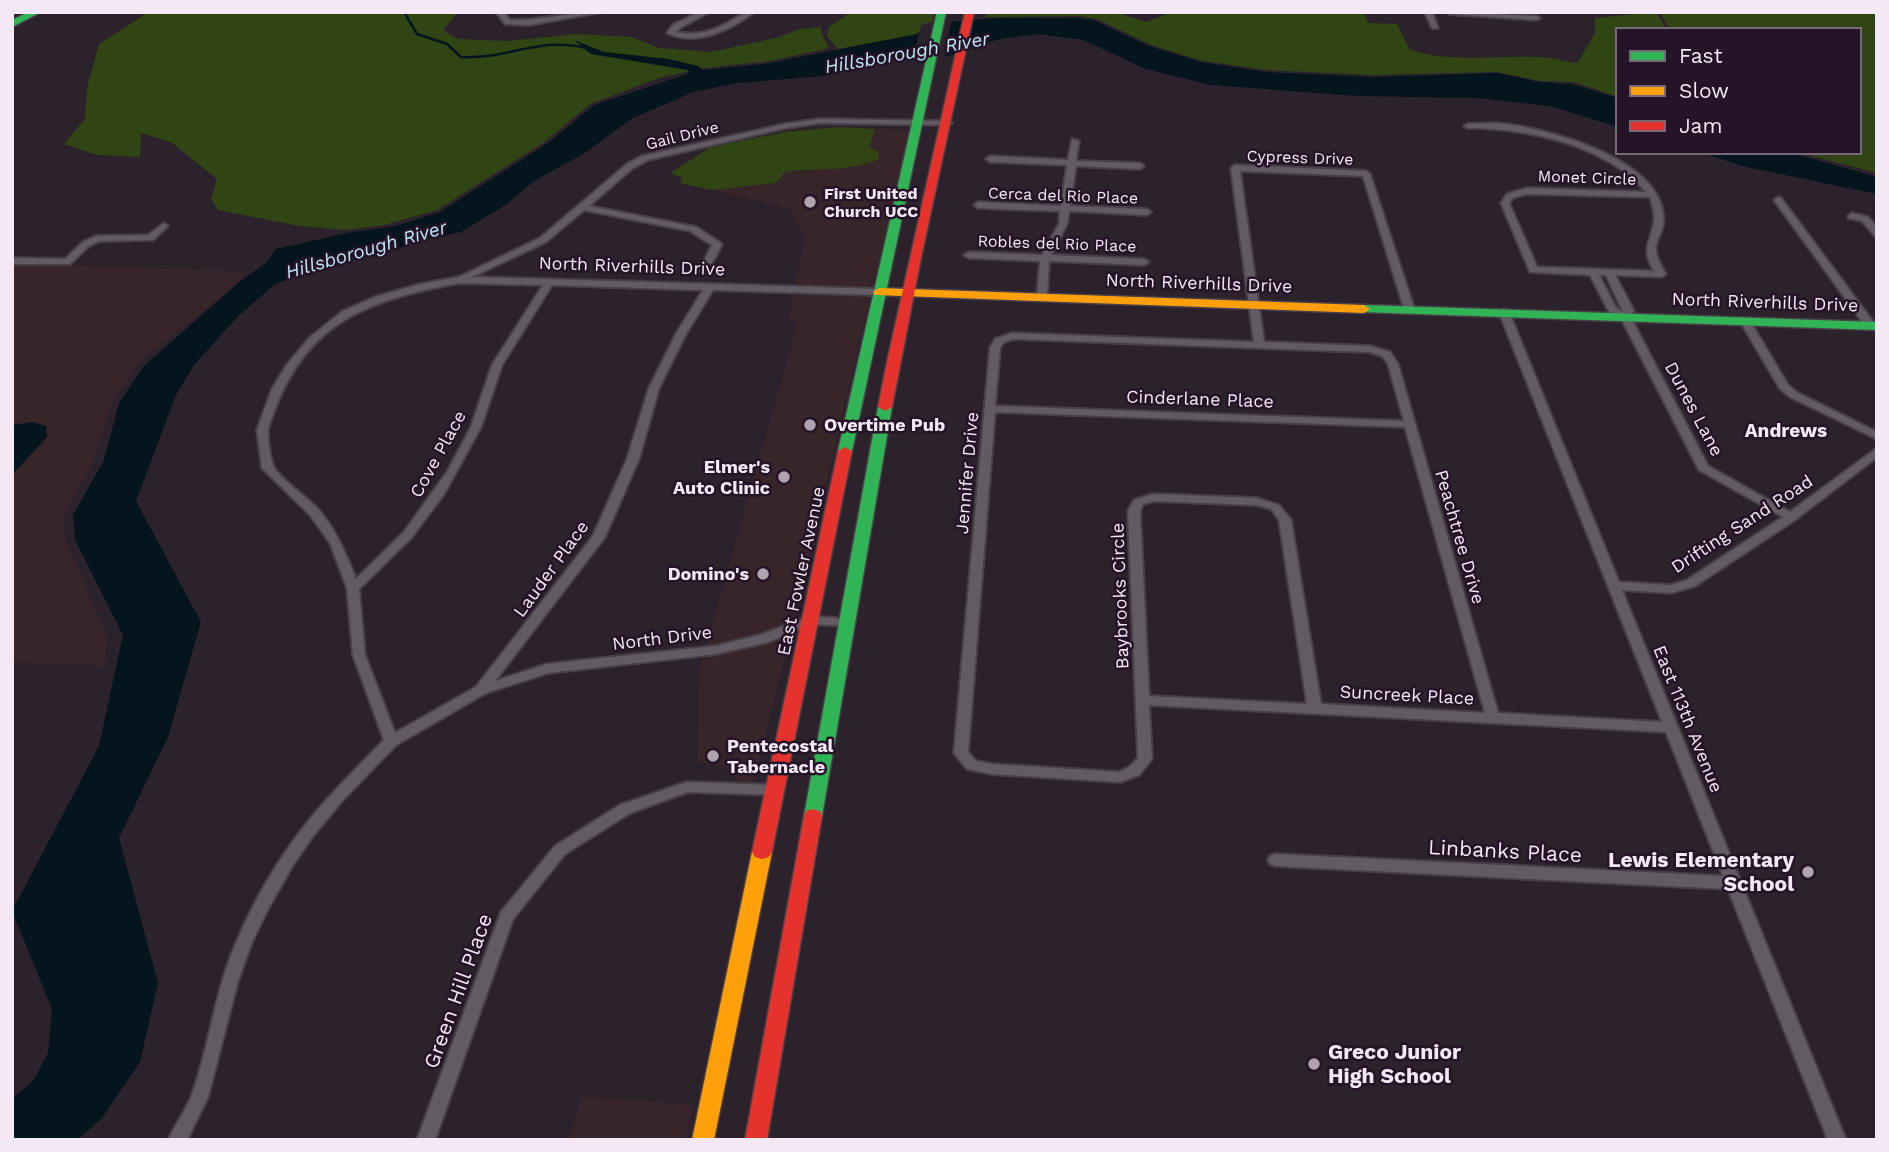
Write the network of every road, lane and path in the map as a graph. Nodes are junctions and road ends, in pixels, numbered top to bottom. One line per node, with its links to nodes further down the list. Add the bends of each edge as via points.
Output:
1 (37, 12): 12 (main road)
2 (503, 12): 8 (street, via 508,22 529,23)
3 (598, 12): 8 (street)
4 (706, 12): 5 (street, via 671,33 687,38 716,32)
5 (751, 12)
6 (1428, 12): 13 (street)
7 (1450, 12): 11 (street)
8 (584, 14)
9 (969, 15): 15 (main road)
10 (941, 16): 14 (main road, East Fowler Avenue)
11 (1536, 18)
12 (12, 24)
13 (1435, 26)
14 (919, 123): 15 (street, Gail Drive); 24 (street, Gail Drive, via 820,121 682,148 637,162); 40 (main road, East Fowler Avenue)
15 (947, 123): 41 (main road)
16 (1468, 126): 21 (street, via 1499,126 1560,139 1608,159 1642,180)
17 (1075, 141): 19 (street)
18 (990, 159): 19 (street)
19 (1073, 163): 20 (street); 25 (street)
20 (1140, 166)
21 (1653, 195): 35 (street, Monet Circle, via 1527,191 1504,203 1533,270); 36 (street, Monet Circle, via 1660,214 1650,255 1661,274)
22 (1778, 200): 48 (street)
23 (978, 205): 25 (street, Cerca del Rio Place)
24 (583, 207): 34 (street, via 693,229 717,244); 37 (street, Gail Drive, via 543,240)
25 (1066, 209): 26 (street, Cerca del Rio Place); 31 (street)
26 (1147, 212)
27 (1852, 216): 29 (street, via 1866,219)
28 (164, 226): 32 (street, via 150,238 93,240 67,262)
29 (1877, 233)
30 (969, 255): 31 (street, Robles del Rio Place)
31 (1045, 258): 33 (street, Robles del Rio Place); 42 (street)
32 (12, 261)
33 (1144, 262)
34 (701, 268)
35 (1593, 272): 36 (street, Monet Circle); 46 (street, Dunes Lane, via 1612,310)
36 (1609, 272): 46 (street, Dunes Lane, via 1629,311)
37 (460, 280): 38 (street, North Riverhills Drive); 57 (street, North Riverhills Drive, via 378,299 346,313 313,340 267,410 262,430 268,468 336,543)
38 (549, 283): 39 (street, North Riverhills Drive); 57 (street, Cove Place, via 505,348 477,425 447,481 414,528 380,566)
39 (710, 287): 40 (street, North Riverhills Drive); 60 (street, Lauder Place, via 654,388 632,459 599,537)
40 (879, 292): 41 (main road, North Riverhills Drive); 58 (main road, East Fowler Avenue)
41 (905, 293): 42 (main road, North Riverhills Drive); 59 (main road)
42 (1042, 297): 43 (main road, North Riverhills Drive)
43 (1252, 304): 44 (main road, North Riverhills Drive); 44 (street, Cypress Drive, via 1234,170 1366,174); 49 (street)
44 (1409, 308): 45 (main road, North Riverhills Drive)
45 (1504, 312): 46 (main road, North Riverhills Drive); 56 (street, East 113th Avenue)
46 (1625, 316): 47 (main road, North Riverhills Drive); 55 (street, Dunes Lane, via 1703,468)
47 (1745, 321): 48 (main road, North Riverhills Drive); 53 (street, via 1784,387)
48 (1873, 325)
49 (1259, 345): 50 (street, Jennifer Drive, via 1370,349 1386,354); 51 (street, Jennifer Drive, via 1012,336 995,348)
50 (1393, 364): 52 (street, Peachtree Drive)
51 (990, 409): 52 (street, Cinderlane Place); 61 (street, Jennifer Drive, via 961,752 972,765 992,769 1120,777 1145,759)
52 (1410, 424): 63 (street, Peachtree Drive)
53 (1877, 436)
54 (1877, 451): 55 (street, Drifting Sand Road)
55 (1791, 517): 56 (street, Drifting Sand Road, via 1680,587)
56 (1614, 586): 64 (street, East 113th Avenue)
57 (353, 587): 65 (street, North Riverhills Drive, via 359,655)
58 (811, 620): 59 (street, North Drive); 60 (street, North Drive, via 763,639 716,650 547,669); 66 (main road, East Fowler Avenue)
59 (845, 623): 72 (main road)
60 (481, 690): 65 (street, Lauder Place)
61 (1141, 700): 62 (street, Suncreek Place); 62 (street, Baybrooks Circle, via 1134,511 1138,502 1153,497 1256,502 1275,507 1285,520)
62 (1315, 710): 63 (street, Suncreek Place)
63 (1493, 718): 64 (street, Suncreek Place)
64 (1671, 727): 68 (street, East 113th Avenue)
65 (391, 741): 69 (street, via 313,826 273,888 237,959 203,1091)
66 (775, 790): 70 (street, Green Hill Place, via 687,787 625,809 560,850 506,916); 71 (main road, East Fowler Avenue)
67 (1275, 860): 68 (street, Linbanks Place)
68 (1734, 883): 73 (street, East 113th Avenue)
69 (177, 1140)
70 (426, 1140)
71 (704, 1140)
72 (756, 1140)
73 (1837, 1140)

